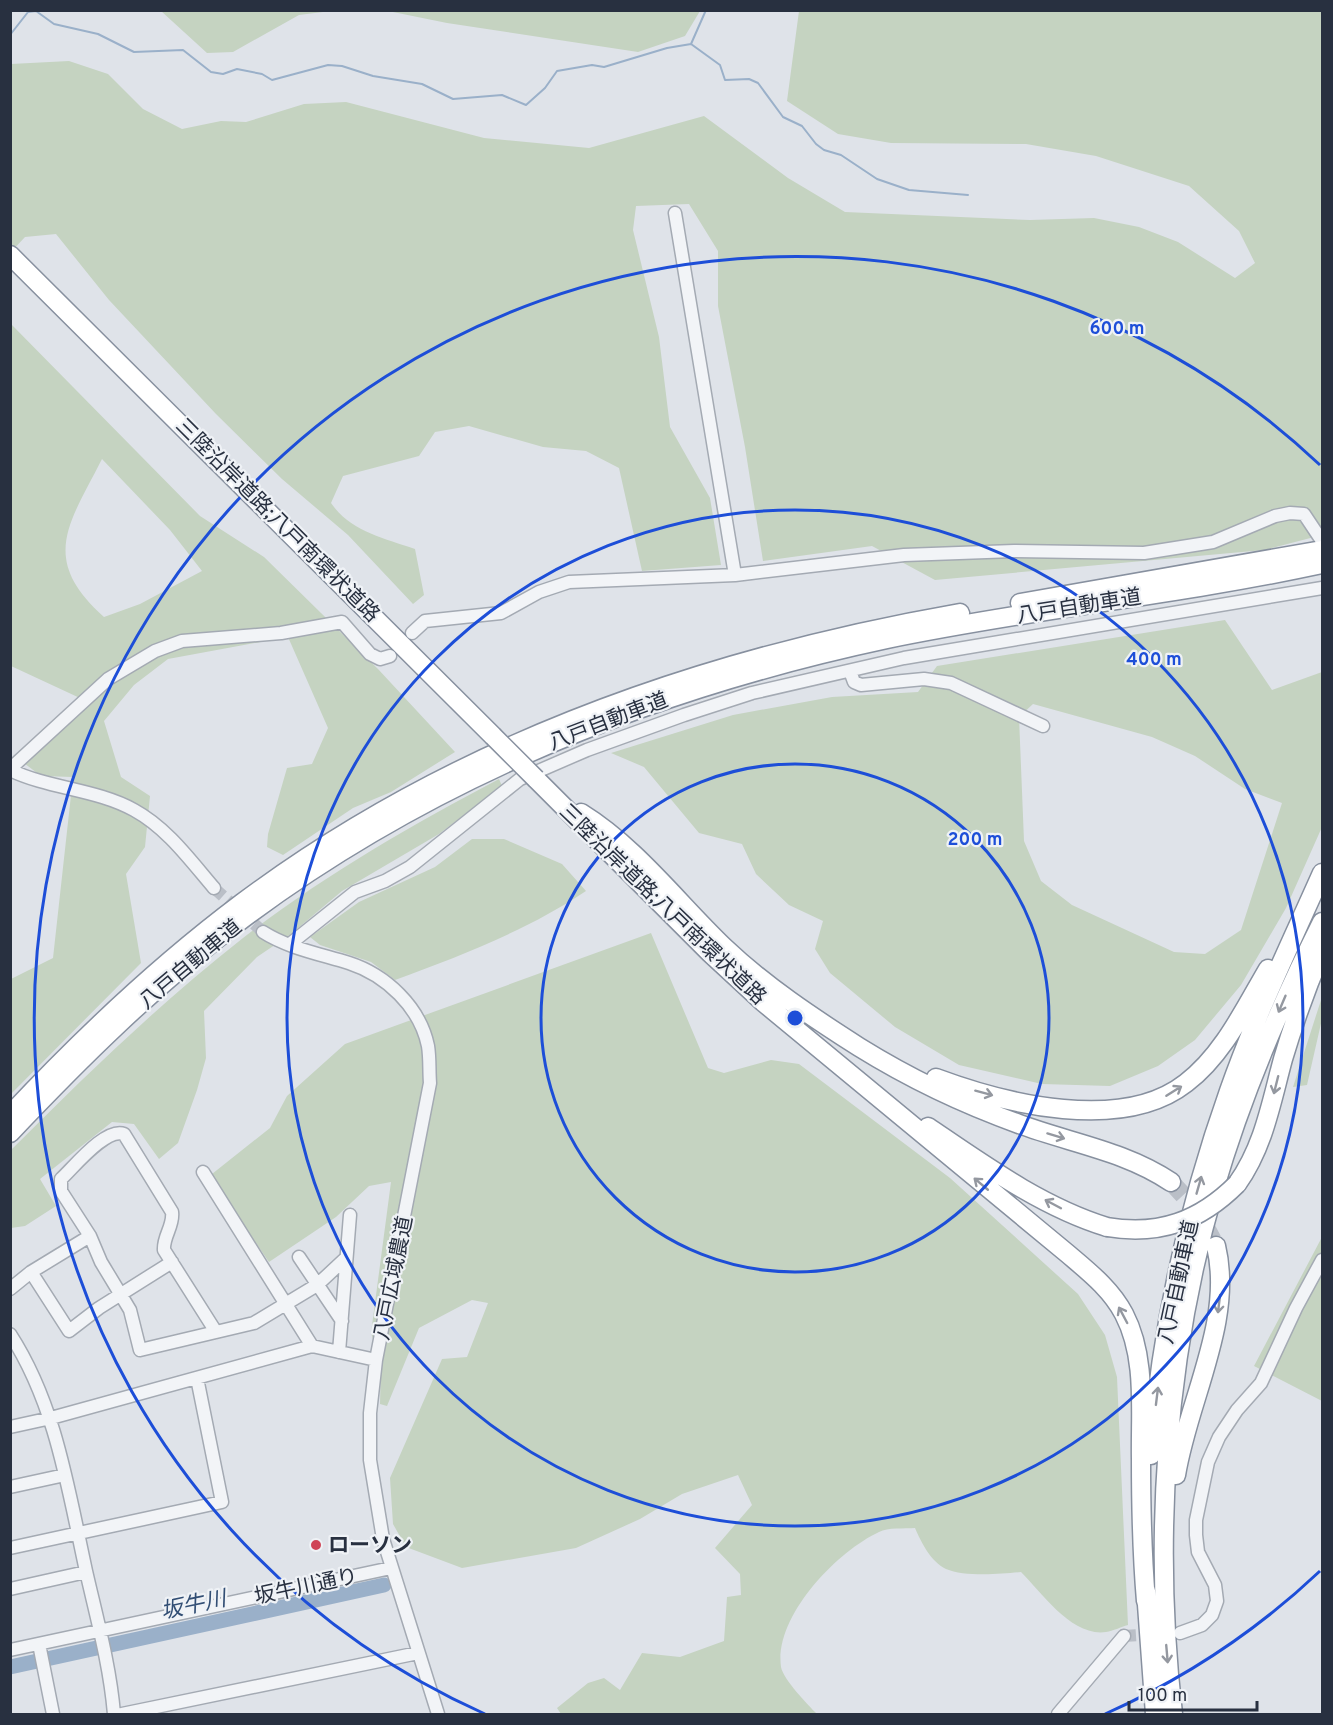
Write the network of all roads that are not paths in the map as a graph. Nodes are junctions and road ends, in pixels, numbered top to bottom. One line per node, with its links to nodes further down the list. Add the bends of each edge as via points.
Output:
1 (675, 213): 6 (street)
2 (10, 255): 13 (highway, 三陸沿岸道路;八戸南環状道路, bridge)
3 (1323, 541): 6 (street, via 1304,514 1290,513 1213,542 1178,550 904,555)
4 (1323, 550): 22 (highway, 八戸自動車道, via 843,636 720,667 590,712 497,752 400,803 243,902 123,1002)
5 (1323, 564): 23 (highway, 八戸自動車道, via 914,634 785,663 665,698 501,764 389,823 238,922 123,1021)
6 (735, 575): 8 (street, via 569,582 539,592 501,613 425,621)
7 (1323, 588): 10 (street, via 1084,626)
8 (412, 633)
9 (390, 656): 12 (street, via 380,659 370,654 342,622 281,633 182,641 155,651 108,679)
10 (850, 670): 11 (street, via 854,682 861,685 924,679 951,683); 18 (street, via 752,693 544,767 510,786 410,867 336,905)
11 (1043, 726)
12 (10, 770): 15 (street, via 33,781 133,809 180,848)
13 (540, 783): 20 (highway, 三陸沿岸道路;八戸南環状道路, via 611,834 750,970); 21 (highway, 三陸沿岸道路;八戸南環状道路, via 737,979)
14 (1323, 871): 20 (highway, one-way to 14, via 895,1062 986,1094 1096,1110 1118,1110 1155,1101 1187,1082 1217,1051); 55 (highway, 八戸自動車道, one-way to 14, via 1154,1425 1167,1328 1185,1238 1229,1090)
15 (214, 888)
16 (1323, 922): 54 (highway, 八戸自動車道, one-way to 54, via 1285,998 1246,1094 1201,1244 1180,1349 1168,1448)
17 (263, 932): 18 (street, 八戸広域農道)
18 (290, 944): 43 (street, 八戸広域農道, via 352,964 377,977 410,1006 428,1047 430,1083)
19 (1323, 951): 21 (highway, one-way to 21, bridge, via 1293,1028 1255,1155 1237,1184 1211,1207 1170,1227 1141,1231 1107,1227 1067,1212 1021,1187 902,1109)
20 (834, 1030): 25 (highway, one-way to 25, via 891,1066 956,1099 1126,1158)
21 (811, 1042): 55 (highway, one-way to 21, via 1139,1364 1124,1313 1088,1270)
22 (10, 1115)
23 (10, 1133)
24 (202, 1172): 37 (street)
25 (1172, 1182)
26 (350, 1215): 30 (street)
27 (90, 1236): 32 (street, via 61,1191 61,1179 96,1144 120,1132 172,1212 164,1250); 33 (street); 36 (street)
28 (1216, 1246): 54 (highway, one-way to 54, via 1221,1278 1218,1312 1179,1457)
29 (299, 1257): 34 (street)
30 (346, 1258): 34 (street); 38 (street)
31 (1323, 1260): 56 (street, via 1261,1383 1237,1410 1208,1462 1196,1535 1198,1552 1215,1585 1217,1601 1212,1615 1202,1625)
32 (172, 1262): 36 (street); 39 (street)
33 (32, 1272): 35 (street); 36 (street, via 69,1331)
34 (317, 1285): 37 (street); 38 (street)
35 (10, 1289)
36 (121, 1294): 39 (street, via 130,1310 140,1350)
37 (287, 1304): 39 (street, via 254,1323); 41 (street)
38 (342, 1321): 42 (street)
39 (216, 1332)
40 (10, 1334): 45 (street, via 32,1369)
41 (312, 1346): 42 (street); 44 (street)
42 (339, 1352): 43 (street)
43 (376, 1360): 51 (street, 八戸広域農道, via 370,1460)
44 (197, 1378): 45 (street); 49 (street, via 222,1502)
45 (51, 1418): 46 (street); 47 (street)
46 (10, 1427)
47 (65, 1475): 48 (street); 49 (street)
48 (10, 1487)
49 (78, 1533): 50 (street); 52 (street)
50 (10, 1548)
51 (391, 1568): 57 (street, 坂牛川通り); 61 (street, 八戸広域農道)
52 (86, 1572): 53 (street); 57 (street)
53 (10, 1589)
54 (1165, 1596): 68 (highway, 八戸自動車道, one-way to 68)
55 (1146, 1601): 67 (highway, 八戸自動車道)
56 (1180, 1633)
57 (100, 1634): 59 (street, 坂牛川通り); 63 (street)
58 (1124, 1636): 66 (street)
59 (40, 1647): 60 (street, 坂牛川通り); 62 (street)
60 (10, 1650)
61 (418, 1653): 64 (street); 65 (street, 八戸広域農道)
62 (53, 1714)
63 (114, 1714)
64 (122, 1714)
65 (438, 1714)
66 (1058, 1714)
67 (1155, 1714)
68 (1173, 1714)

